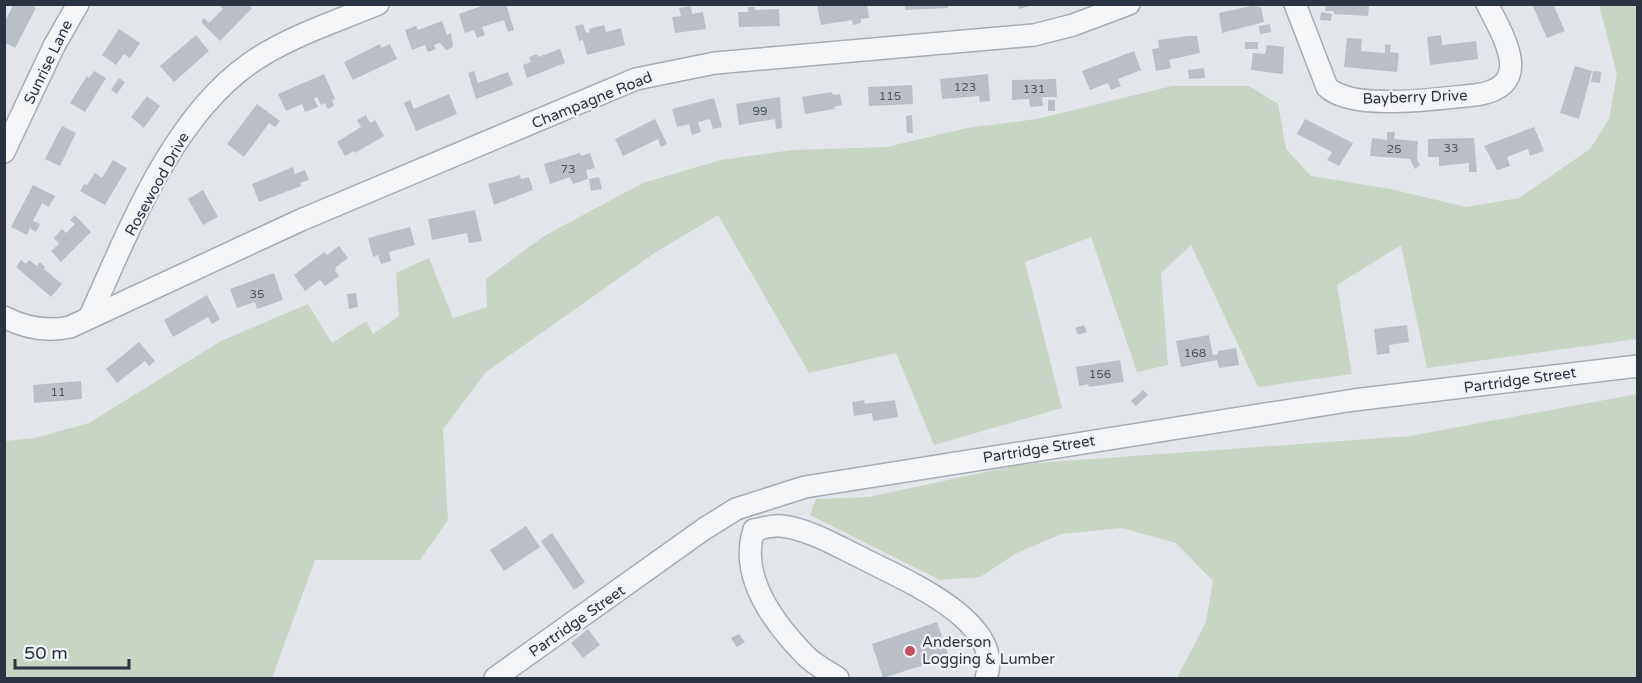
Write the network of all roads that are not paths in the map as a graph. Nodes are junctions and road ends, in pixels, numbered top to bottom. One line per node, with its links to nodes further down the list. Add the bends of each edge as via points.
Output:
1 (78, 4): 6 (street, Sunrise Lane)
2 (378, 4): 8 (street, Rosewood Drive, via 267,53 208,101 156,180)
3 (1129, 4): 8 (street, Champagne Road, via 1034,35 715,63 636,79 301,220)
4 (1295, 4): 5 (street, Bayberry Drive, via 1327,87 1349,98 1371,101 1475,95 1502,87 1509,77 1509,58)
5 (1487, 4)
6 (4, 152)
7 (4, 317): 8 (street, Champagne Road, via 52,330)
8 (89, 318)
9 (1638, 366): 10 (street, Partridge Street, via 1354,400 927,466 805,487)
10 (736, 509): 11 (street); 12 (street, Partridge Street)
11 (754, 530): 13 (street, via 749,546 756,586 805,656); 14 (street, via 780,525 816,536 927,590 980,637 988,654)
12 (495, 678)
13 (838, 678)
14 (986, 678)

